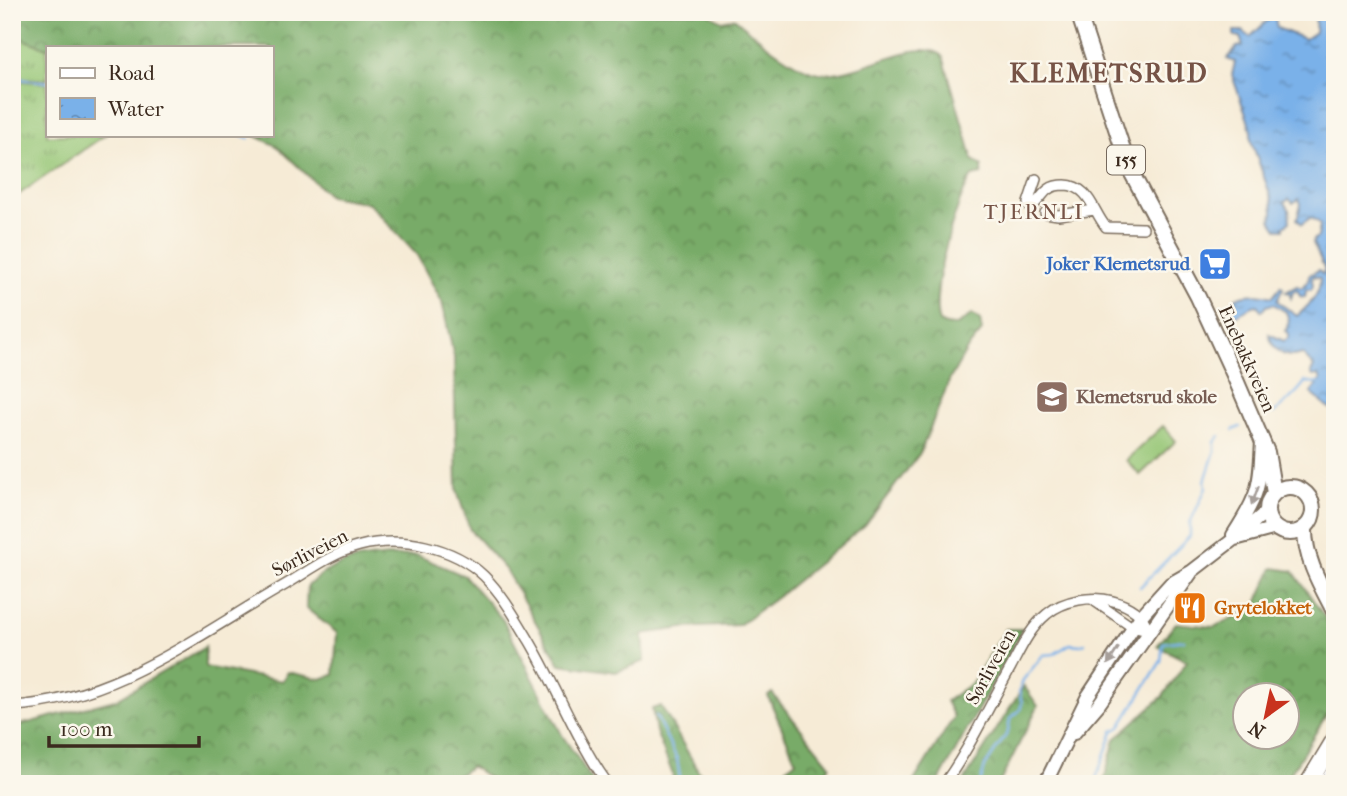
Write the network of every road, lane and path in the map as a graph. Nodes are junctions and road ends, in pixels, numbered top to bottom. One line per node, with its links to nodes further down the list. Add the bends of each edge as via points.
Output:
1 (1078, 12): 6 (main road, Enebakkveien / 155, via 1129,168 1198,297)
2 (1036, 179): 3 (street, via 1029,205 1048,189 1064,185 1084,192)
3 (1095, 210): 4 (street); 5 (street, via 1108,228)
4 (1045, 213)
5 (1143, 228)
6 (1264, 446): 7 (main road, Enebakkveien / 155); 8 (main road, Enebakkveien / 155); 12 (main road, one-way to 12, via 1256,495)
7 (1290, 487): 8 (main road); 10 (main road, Enebakkveien / 155, via 1310,497 1313,511)
8 (1274, 493): 9 (main road)
9 (1267, 511): 11 (main road, 155); 12 (main road)
10 (1305, 527): 11 (main road); 13 (main road, 155)
11 (1282, 530): 12 (main road); 13 (main road, 155)
12 (1231, 542): 14 (main road)
13 (1313, 568): 16 (main road, 155)
14 (1191, 572): 17 (main road, via 1170,584); 19 (main road)
15 (1093, 600): 17 (street, Sørliveien, via 1110,600); 18 (street); 25 (street, Sørliveien, via 1049,611 1032,630)
16 (1335, 613)
17 (1140, 616): 18 (main road); 19 (street)
18 (1132, 627): 19 (street); 21 (main road, one-way to 21, via 1088,696)
19 (1149, 631): 21 (main road, via 1099,704)
20 (12, 706): 24 (street, Sørliveien, via 90,691 124,677 315,566 357,547 420,545 456,557 482,574 501,595)
21 (1071, 735): 26 (main road)
22 (1335, 739): 27 (highway)
23 (1335, 771): 28 (highway)
24 (608, 784)
25 (944, 784)
26 (1045, 784)
27 (1308, 784)
28 (1327, 784)

